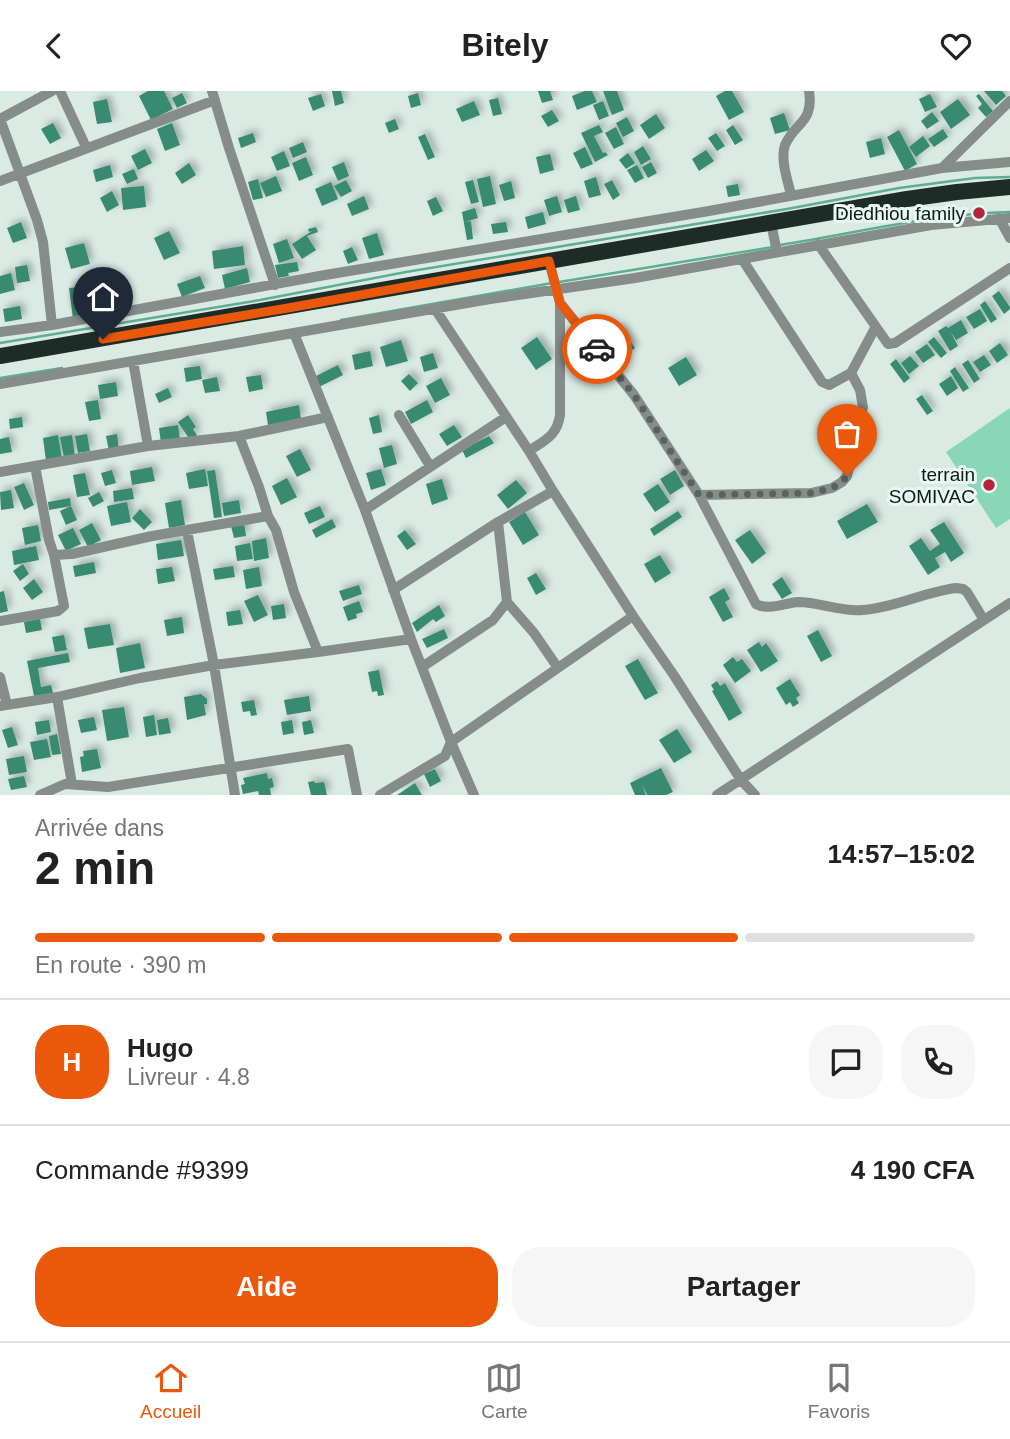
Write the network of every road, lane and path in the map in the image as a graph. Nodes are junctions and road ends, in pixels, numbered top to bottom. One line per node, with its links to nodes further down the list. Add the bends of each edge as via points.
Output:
1 (52, 91): 6 (street)
2 (60, 91): 7 (street)
3 (809, 91): 13 (street, via 808,114 785,146)
4 (213, 95): 7 (street); 23 (street)
5 (1010, 101): 9 (street)
6 (0, 119): 10 (street)
7 (86, 147): 10 (street)
8 (1010, 162): 9 (street)
9 (943, 168): 13 (street)
10 (20, 173): 11 (street); 26 (street, via 43,242)
11 (0, 181)
12 (1010, 187): 15 (highway)
13 (791, 195): 23 (street)
14 (1004, 218): 16 (street); 17 (street)
15 (771, 223): 18 (street); 20 (highway)
16 (1010, 238)
17 (818, 244): 18 (street); 27 (street)
18 (777, 252): 19 (street)
19 (742, 259): 22 (street, via 635,278); 32 (street, via 822,383)
20 (549, 261): 22 (street); 30 (highway)
21 (1010, 268): 27 (street, via 895,343 886,343)
22 (555, 284): 24 (street); 25 (street)
23 (275, 285): 26 (street)
24 (560, 303): 39 (street, via 561,415 553,433); 44 (street, via 634,395)
25 (435, 309): 29 (street); 36 (street)
26 (52, 325): 28 (street)
27 (875, 328): 32 (street)
28 (0, 332)
29 (294, 334): 31 (street); 35 (street)
30 (0, 356)
31 (133, 361): 33 (street); 38 (street)
32 (851, 373): 44 (street, via 863,407 842,482 811,493)
33 (0, 384)
34 (399, 415): 41 (street)
35 (328, 417): 37 (street); 45 (street)
36 (506, 417): 39 (street); 41 (street)
37 (239, 436): 38 (street); 46 (street)
38 (148, 446): 40 (street)
39 (529, 451): 43 (street)
40 (35, 466): 42 (street); 49 (street)
41 (430, 466): 45 (street)
42 (0, 472)
43 (553, 491): 47 (street); 53 (street)
44 (699, 495): 54 (street, via 752,600 763,608 814,602 849,611 866,610 956,588 967,592)
45 (365, 510): 50 (street)
46 (268, 516): 48 (street); 57 (street)
47 (498, 522): 50 (street); 51 (street)
48 (187, 531): 49 (street); 58 (street)
49 (54, 555): 55 (street, via 64,606)
50 (393, 590): 56 (street)
51 (507, 602): 59 (street, via 493,620); 60 (street)
52 (1010, 603): 54 (street)
53 (634, 616): 60 (street); 66 (street)
54 (984, 619): 66 (street)
55 (0, 621)
56 (411, 639): 57 (street); 59 (street)
57 (318, 652): 58 (street)
58 (214, 665): 62 (street); 65 (street)
59 (422, 667): 64 (street)
60 (558, 668): 64 (street)
61 (0, 677): 63 (street)
62 (58, 697): 63 (street); 68 (street)
63 (3, 706)
64 (451, 742): 73 (street, via 445,756); 74 (street)
65 (230, 768): 67 (street); 71 (street); 72 (street, via 348,749)
66 (741, 780): 75 (street); 76 (street)
67 (143, 781): 68 (street, via 107,787); 70 (street)
68 (72, 783): 69 (street)
69 (40, 795)
70 (145, 795)
71 (235, 795)
72 (357, 795)
73 (380, 795)
74 (474, 795)
75 (717, 795)
76 (755, 795)

